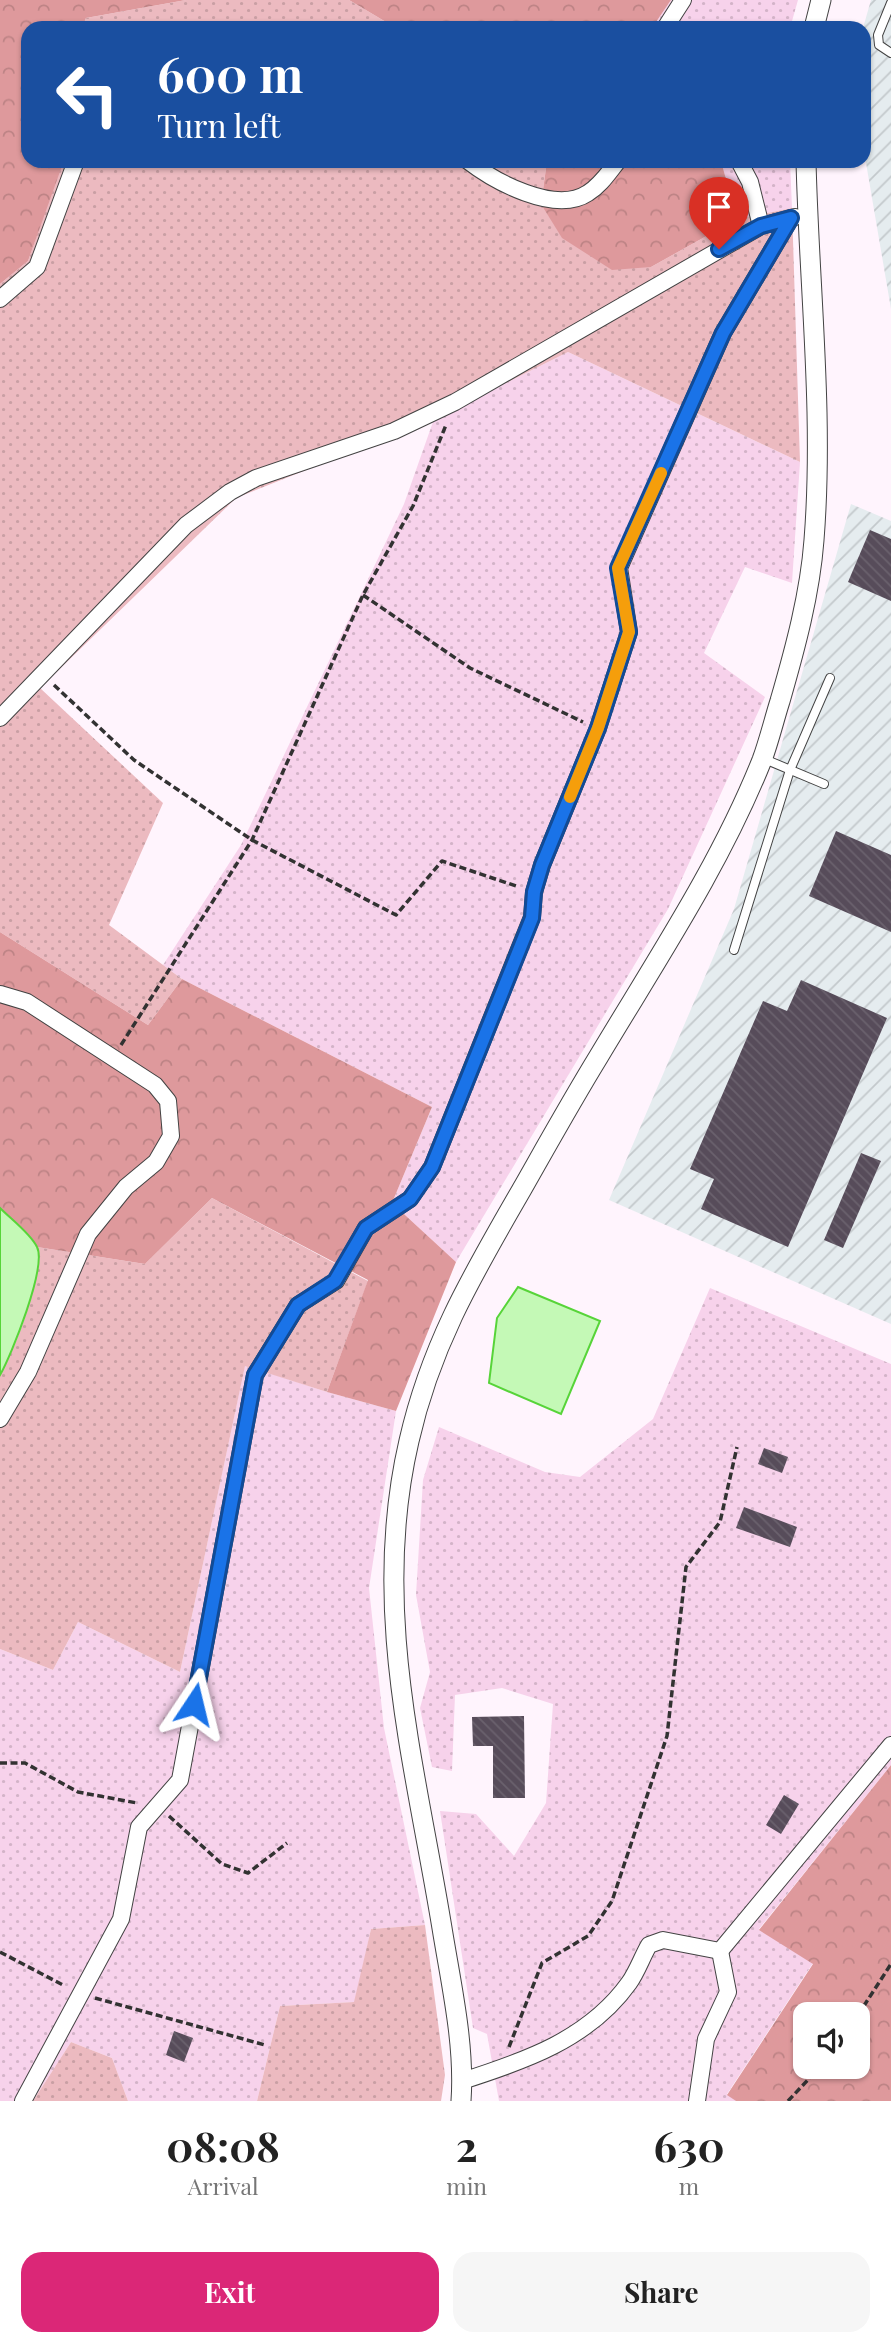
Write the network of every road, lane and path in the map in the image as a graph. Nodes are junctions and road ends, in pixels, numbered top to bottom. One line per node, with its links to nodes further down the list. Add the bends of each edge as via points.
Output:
1 (683, 0): 4 (street)
2 (821, 0): 5 (street)
3 (891, 3): 6 (lane, via 878,35 879,45)
4 (670, 21)
5 (816, 21)
6 (891, 53)
7 (73, 168): 14 (street, via 37,267)
8 (477, 168): 9 (street, via 512,188 556,200 586,195)
9 (611, 168)
10 (743, 168): 13 (street)
11 (805, 168): 12 (street)
12 (799, 215): 13 (street); 20 (street, via 723,333 618,568 629,632); 21 (street, via 818,464 814,542 789,671)
13 (761, 226): 15 (street)
14 (0, 299)
15 (455, 402): 16 (path, via 414,506); 17 (street, via 394,431 256,478 230,492 186,525)
16 (363, 595): 20 (path, via 470,668); 24 (path)
17 (41, 673): 19 (street); 24 (path, via 134,760)
18 (830, 678): 22 (lane)
19 (0, 719)
20 (598, 728): 25 (street)
21 (762, 758): 22 (lane); 40 (street, via 690,908 598,1057 445,1326 409,1441 396,1502 394,1640)
22 (790, 770): 23 (lane); 26 (lane)
23 (824, 784)
24 (252, 840): 25 (path, via 396,915 442,861); 28 (path, via 121,1045)
25 (534, 892): 35 (street, via 532,918 432,1167 410,1199 366,1228 335,1281 298,1305 255,1375 180,1780 139,1827 121,1919)
26 (734, 950)
27 (0, 994): 28 (street, via 27,1002)
28 (122, 1065): 29 (street, via 155,1085 168,1101 171,1136 156,1162 126,1187 88,1234 28,1372)
29 (0, 1419)
30 (737, 1447): 38 (path, via 720,1522 686,1567 667,1736 612,1901 588,1936 542,1963)
31 (891, 1745): 32 (street)
32 (720, 1951): 38 (street, via 663,1940 649,1945 629,1983 585,2028 549,2050); 43 (street, via 728,1992 706,2039)
33 (0, 1952): 35 (path)
34 (891, 1964): 36 (path)
35 (80, 1994): 37 (path); 41 (street)
36 (866, 2002)
37 (265, 2045)
38 (500, 2069): 40 (street)
39 (809, 2079): 44 (path)
40 (463, 2081): 42 (street)
41 (23, 2101)
42 (461, 2101)
43 (697, 2101)
44 (788, 2101)

